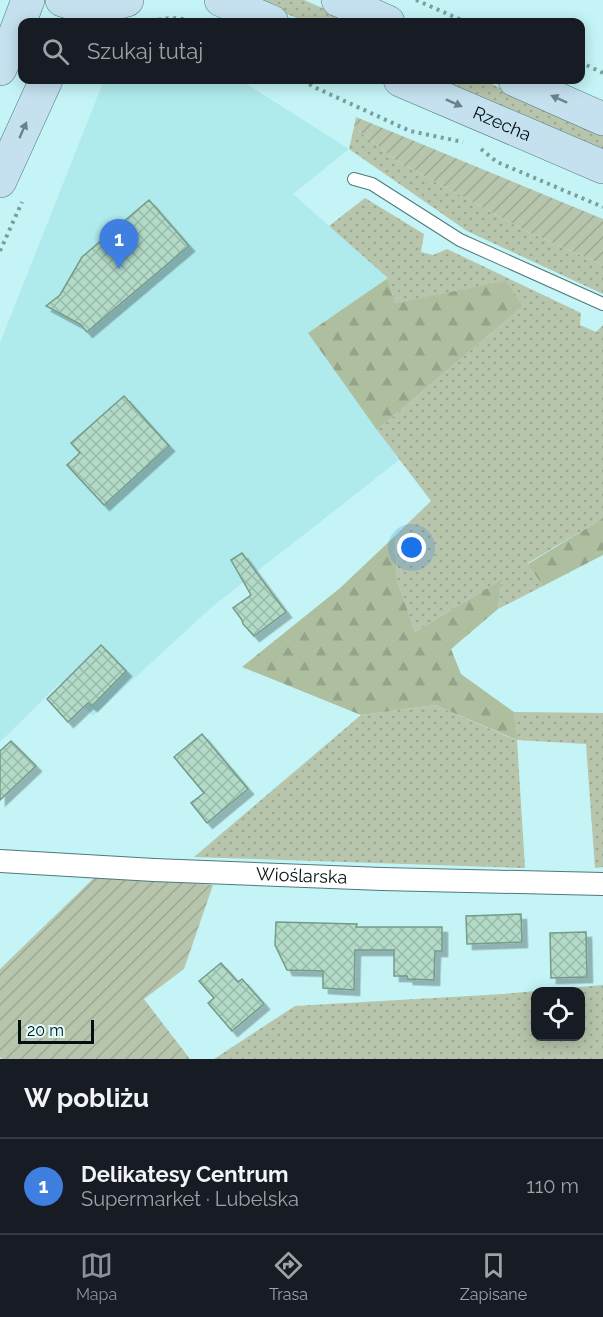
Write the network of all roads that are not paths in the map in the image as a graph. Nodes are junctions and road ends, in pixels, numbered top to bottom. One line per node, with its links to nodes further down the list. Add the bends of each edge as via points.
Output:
1 (28, 0): 6 (main road)
2 (127, 0): 5 (main road)
3 (221, 0): 7 (main road)
4 (338, 0): 8 (main road)
5 (73, 10)
6 (21, 18)
7 (263, 18)
8 (379, 18)
9 (18, 26): 10 (main road)
10 (0, 69)
11 (44, 84): 17 (main road, one-way to 11)
12 (409, 84): 15 (main road, Rzecha, one-way to 15)
13 (524, 84): 14 (main road, one-way to 13)
14 (603, 119)
15 (603, 167)
16 (354, 179): 18 (lane, via 372,184 460,240)
17 (0, 181)
18 (603, 304)
19 (0, 861): 20 (street, Wioślarska, via 382,879)
20 (603, 884)

